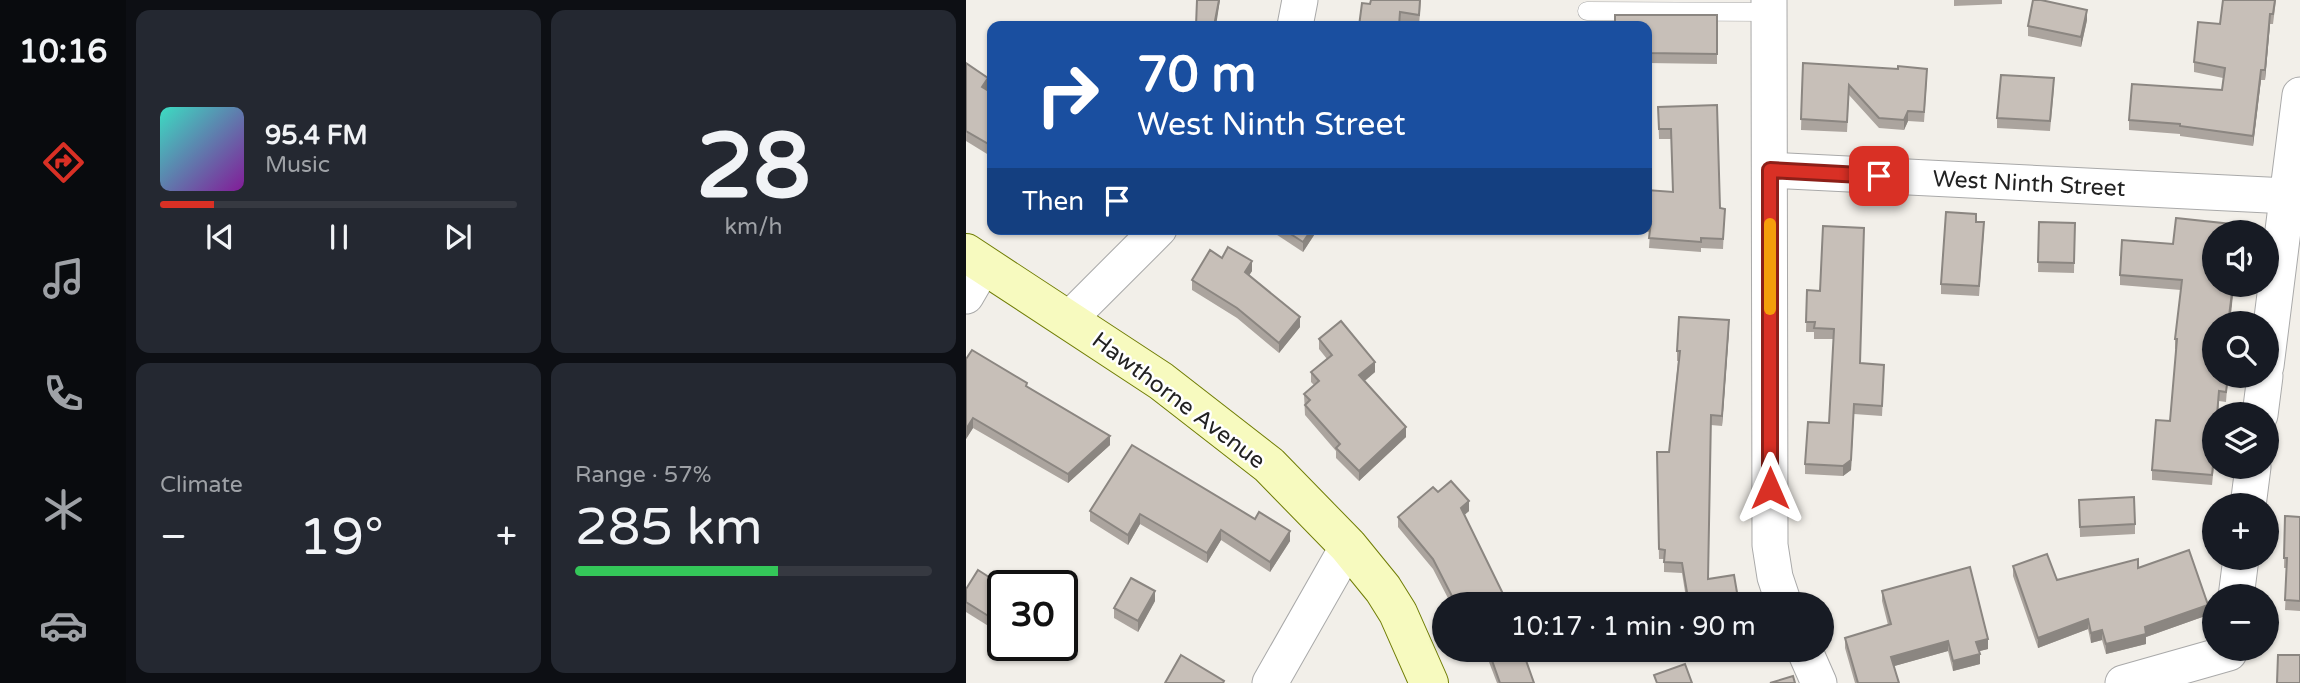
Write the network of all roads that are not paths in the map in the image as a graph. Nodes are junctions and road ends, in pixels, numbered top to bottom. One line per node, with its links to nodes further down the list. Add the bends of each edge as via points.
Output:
1 (1300, 0): 4 (street)
2 (1769, 6): 3 (lane); 6 (street)
3 (1587, 11)
4 (1296, 21)
5 (2300, 95): 7 (street)
6 (1770, 170): 7 (street, West Ninth Street); 13 (street, via 1770,545)
7 (2288, 196): 10 (street)
8 (1153, 235): 11 (street)
9 (972, 271): 11 (street, Hawthorne Avenue)
10 (2273, 311)
11 (1069, 319): 12 (street, Hawthorne Avenue, via 1234,436)
12 (1348, 546): 16 (street); 17 (street, Hawthorne Avenue, via 1398,613)
13 (1780, 592)
14 (1810, 662): 18 (street)
15 (2229, 662): 19 (street)
16 (1270, 683)
17 (1430, 683)
18 (1819, 683)
19 (2123, 683)

